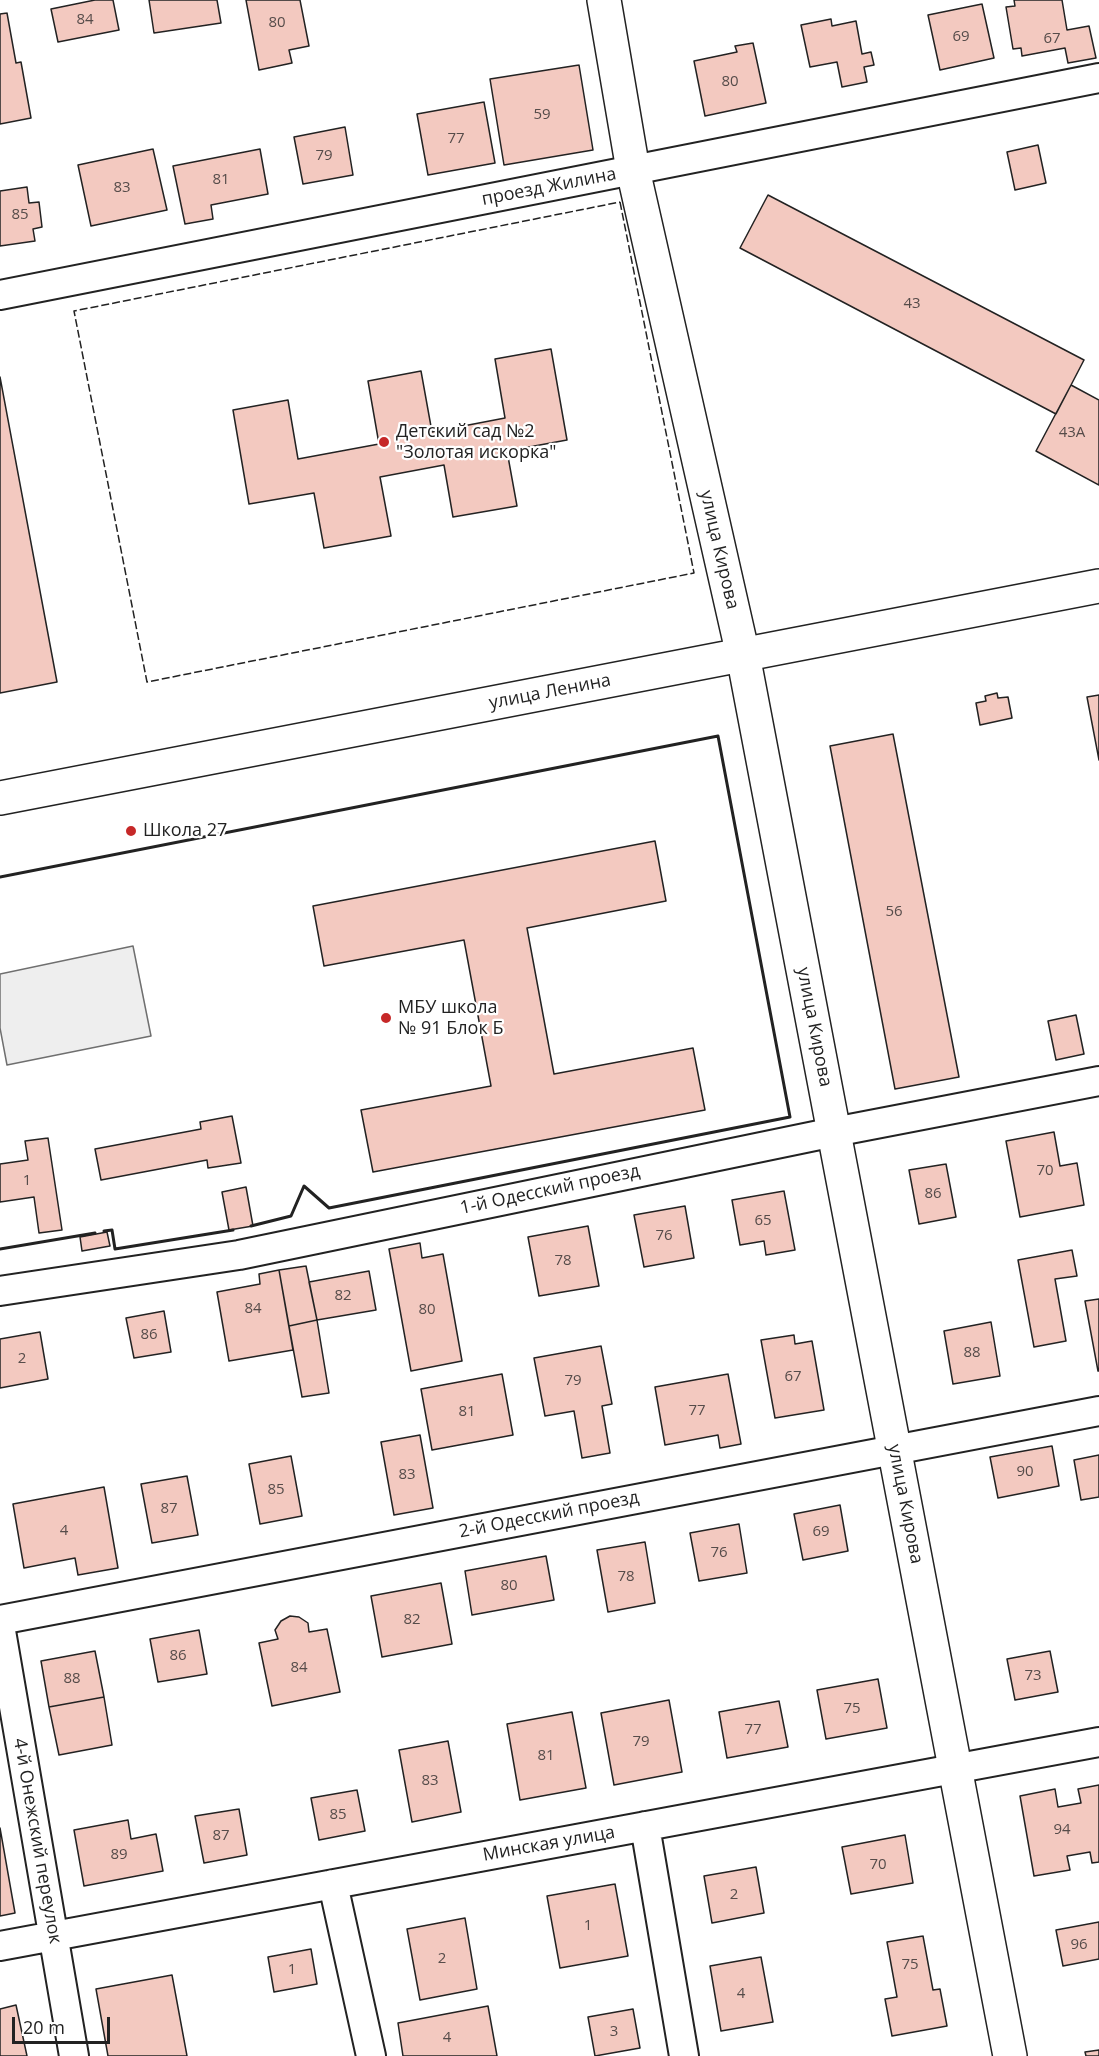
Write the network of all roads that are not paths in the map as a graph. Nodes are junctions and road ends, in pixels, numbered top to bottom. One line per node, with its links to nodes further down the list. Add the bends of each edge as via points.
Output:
1 (604, 0): 3 (street, улица Кирова)
2 (1099, 78): 3 (street, проезд Жилина)
3 (633, 170): 4 (street, проезд Жилина); 6 (street, улица Кирова)
4 (0, 295)
5 (1099, 586): 6 (street, улица Ленина)
6 (743, 655): 7 (street, улица Ленина); 9 (street, улица Кирова)
7 (0, 798)
8 (1099, 1081): 9 (street, 1-й Одесский проезд)
9 (834, 1132): 10 (street, 1-й Одесский проезд, via 239,1255); 12 (street, улица Кирова)
10 (0, 1291)
11 (1099, 1411): 12 (street, 2-й Одесский проезд)
12 (894, 1449): 13 (street, 2-й Одесский проезд); 16 (street, улица Кирова)
13 (0, 1620)
14 (0, 1625): 19 (street, 4-й Онежский переулок)
15 (1099, 1742): 16 (street, Минская улица)
16 (956, 1769): 17 (street, Минская улица); 24 (street, улица Кирова)
17 (645, 1826): 18 (street, Минская улица); 23 (street)
18 (333, 1884): 19 (street, Минская улица); 22 (street)
19 (53, 1936): 20 (street, Минская улица); 21 (street, 4-й Онежский переулок)
20 (0, 1946)
21 (74, 2056)
22 (371, 2056)
23 (684, 2056)
24 (1010, 2056)

